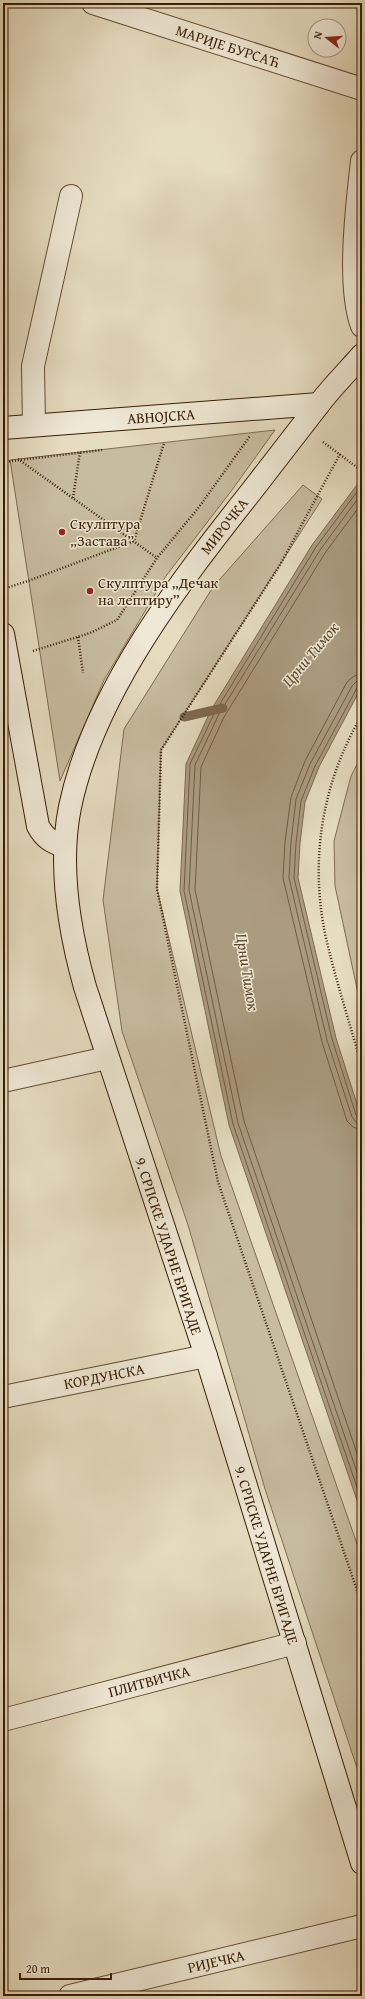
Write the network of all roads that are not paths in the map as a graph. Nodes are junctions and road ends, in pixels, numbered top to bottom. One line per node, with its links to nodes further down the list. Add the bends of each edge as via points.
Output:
1 (93, 3): 2 (street, МАРИЈЕ БУРСАЋ)
2 (362, 89)
3 (362, 162): 5 (street, via 354,271 357,313)
4 (72, 196): 8 (street, via 33,366)
5 (362, 326)
6 (362, 355): 7 (street, МИРОЧКА)
7 (319, 404): 8 (street, АВНОЈСКА); 12 (street, МИРОЧКА, via 195,563 154,622 112,694 81,769 70,807)
8 (34, 425): 9 (street, АВНОЈСКА)
9 (3, 428)
10 (3, 634): 11 (street, via 7,656)
11 (8, 700): 12 (street, via 38,826 49,841)
12 (65, 847): 13 (street, 9. СРПСКЕ УДАРНЕ БРИГАДЕ, via 68,908 78,962)
13 (107, 1058): 14 (street); 15 (street, 9. СРПСКЕ УДАРНЕ БРИГАДЕ)
14 (3, 1081)
15 (206, 1356): 16 (street, КОРДУНСКА); 17 (street, 9. СРПСКЕ УДАРНЕ БРИГАДЕ)
16 (3, 1397)
17 (295, 1643): 18 (street, ПЛИТВИЧКА); 19 (street, 9. СРПСКЕ УДАРНЕ БРИГАДЕ)
18 (3, 1720)
19 (362, 1863)
20 (362, 1926): 21 (street, РИЈЕЧКА)
21 (70, 1996)

